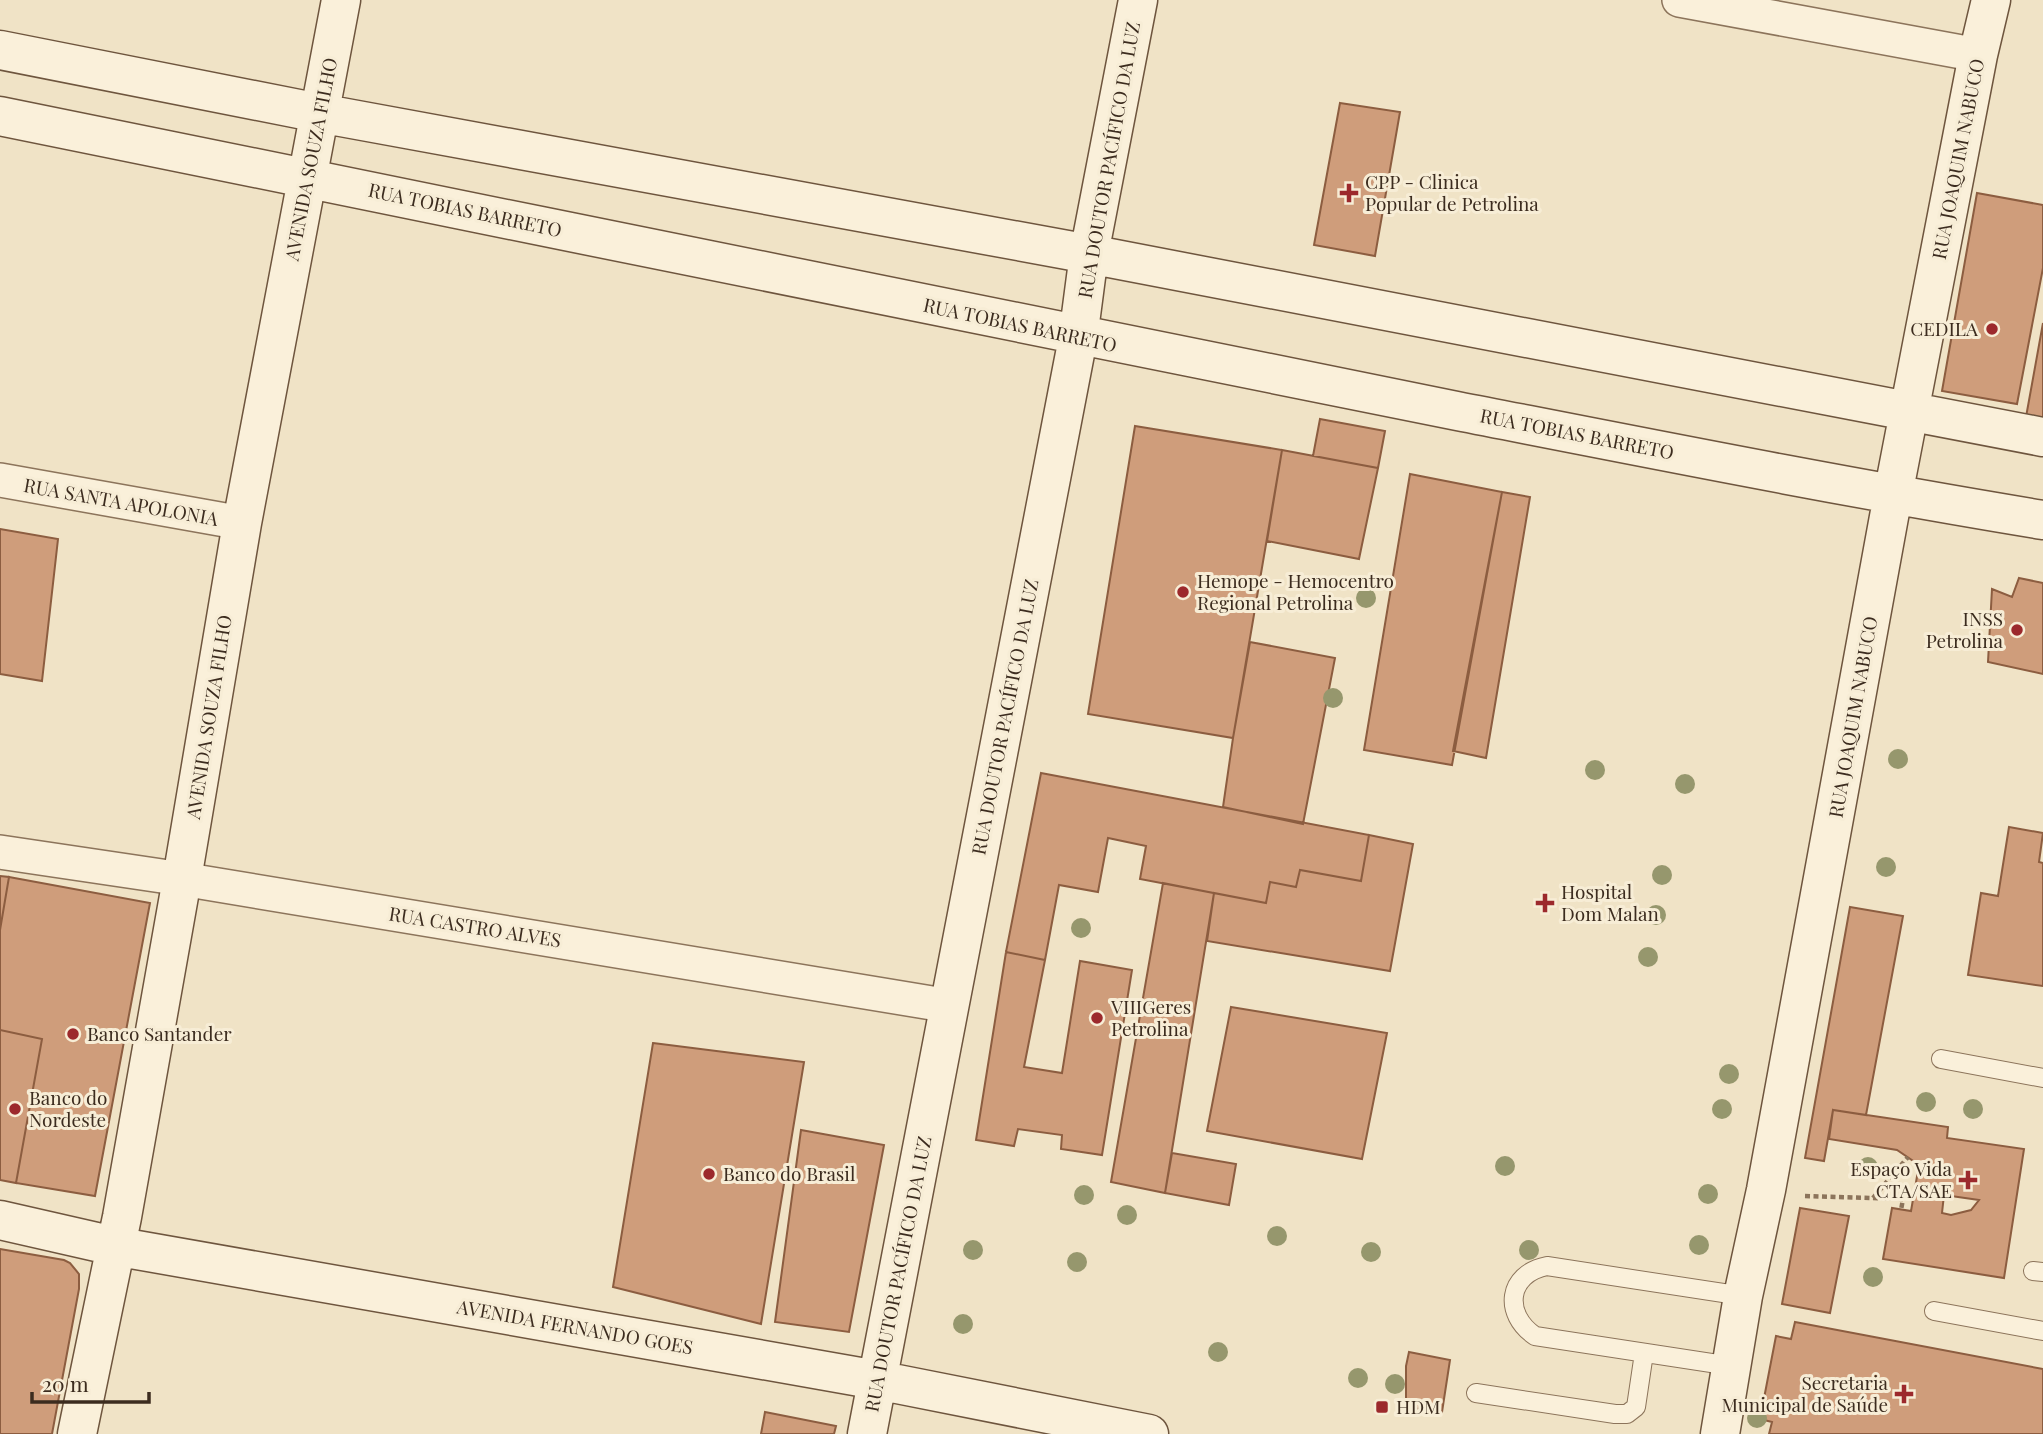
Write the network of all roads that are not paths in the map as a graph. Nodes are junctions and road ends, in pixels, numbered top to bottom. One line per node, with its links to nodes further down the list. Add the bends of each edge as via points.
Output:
1 (341, 0): 7 (street, AVENIDA SOUZA FILHO)
2 (1138, 0): 10 (street, RUA DOUTOR PACÍFICO DA LUZ)
3 (1679, 0): 6 (street)
4 (1991, 0): 6 (street, RUA JOAQUIM NABUCO)
5 (0, 50): 7 (street)
6 (1978, 55): 12 (street, RUA JOAQUIM NABUCO)
7 (319, 113): 9 (street, AVENIDA SOUZA FILHO); 10 (street)
8 (0, 116): 9 (street, RUA TOBIAS BARRETO)
9 (308, 177): 11 (street, RUA TOBIAS BARRETO); 17 (street, AVENIDA SOUZA FILHO)
10 (1089, 254): 11 (street, RUA DOUTOR PACÍFICO DA LUZ); 12 (street)
11 (1078, 338): 15 (street, RUA TOBIAS BARRETO); 20 (street, RUA DOUTOR PACÍFICO DA LUZ)
12 (1910, 411): 13 (street); 15 (street, RUA JOAQUIM NABUCO)
13 (2043, 437)
14 (0, 481): 17 (street, RUA SANTA APOLONIA)
15 (1894, 495): 16 (street, RUA TOBIAS BARRETO); 25 (street, RUA JOAQUIM NABUCO)
16 (2043, 520)
17 (242, 523): 19 (street, AVENIDA SOUZA FILHO)
18 (0, 852): 19 (street, RUA CASTRO ALVES)
19 (182, 879): 20 (street, RUA CASTRO ALVES); 24 (street, AVENIDA SOUZA FILHO)
20 (950, 1006): 30 (street, RUA DOUTOR PACÍFICO DA LUZ)
21 (1941, 1059): 22 (lane)
22 (2043, 1078)
23 (0, 1220): 24 (street, AVENIDA FERNANDO GOES)
24 (114, 1246): 30 (street, AVENIDA FERNANDO GOES); 32 (street, AVENIDA SOUZA FILHO)
25 (1743, 1296): 28 (lane, via 1547,1266 1525,1275 1517,1284 1513,1308 1525,1329 1535,1336); 29 (street, RUA JOAQUIM NABUCO)
26 (1934, 1311): 27 (lane)
27 (2043, 1331)
28 (1644, 1353): 29 (lane); 31 (lane, via 1636,1406 1627,1414)
29 (1731, 1366): 35 (street, RUA JOAQUIM NABUCO)
30 (877, 1380): 33 (street, RUA DOUTOR PACÍFICO DA LUZ); 34 (street, AVENIDA FERNANDO GOES)
31 (1476, 1393)
32 (77, 1434)
33 (867, 1434)
34 (1149, 1434)
35 (1720, 1434)

